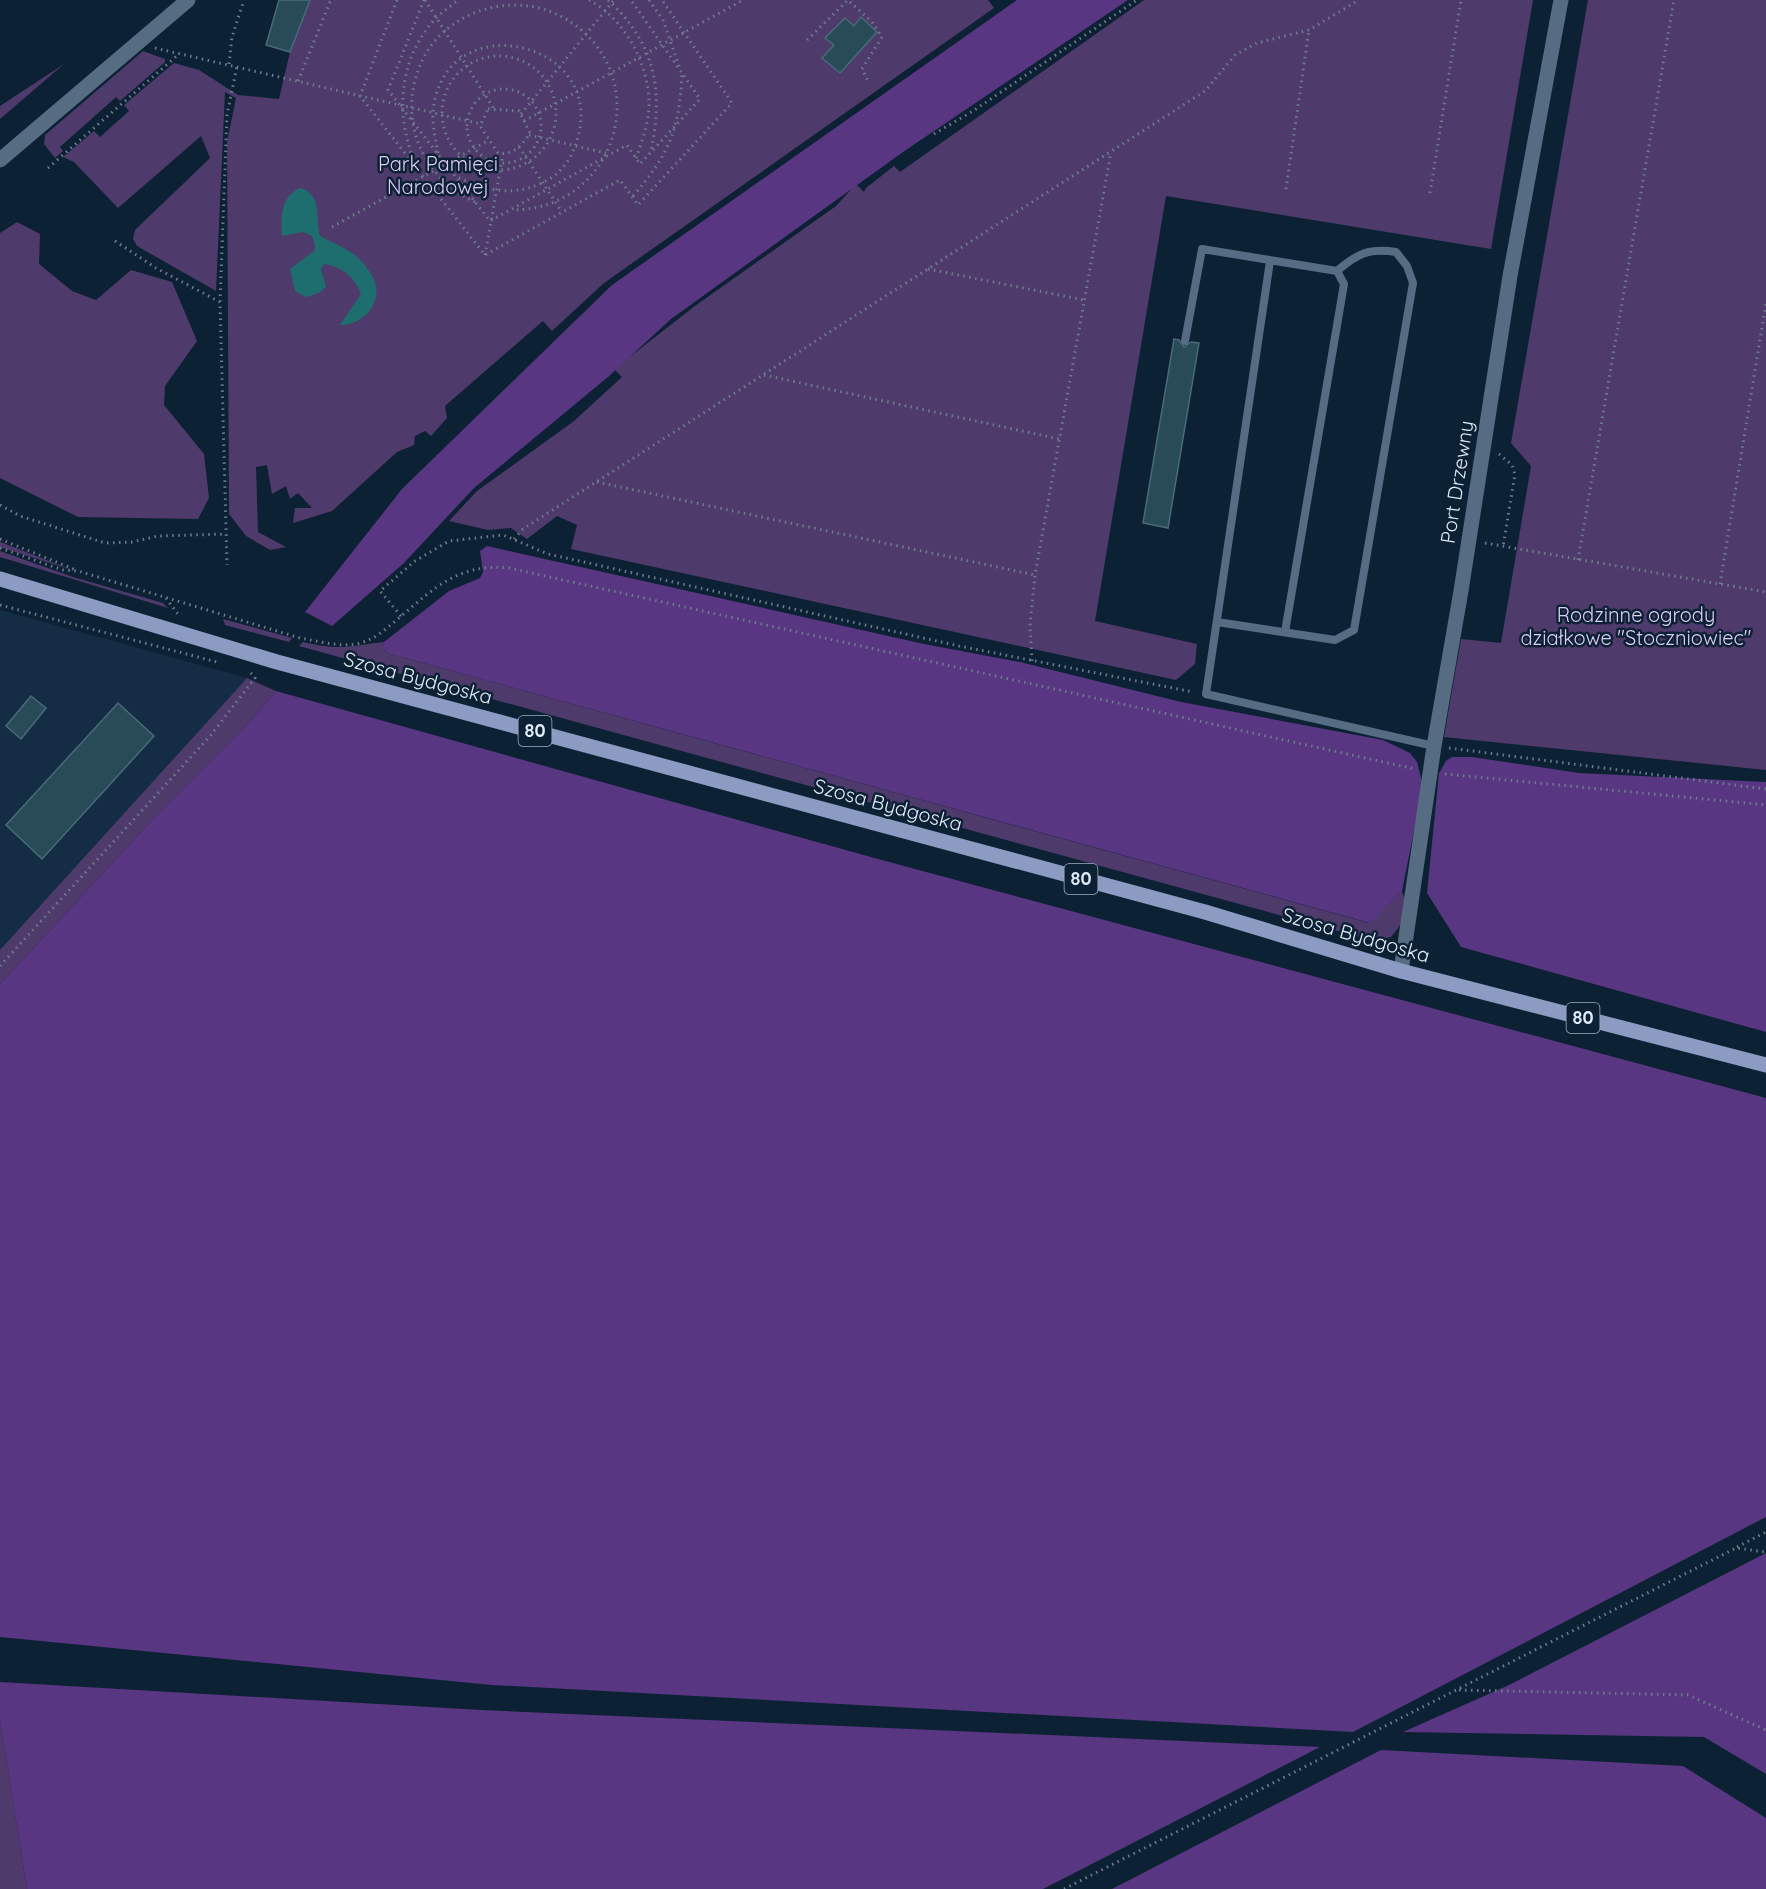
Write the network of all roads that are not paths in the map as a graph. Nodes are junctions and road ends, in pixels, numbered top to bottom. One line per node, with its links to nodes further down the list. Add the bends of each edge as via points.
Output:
1 (188, 0): 3 (street)
2 (1561, 0): 10 (street, Port Drzewny, via 1510,276)
3 (0, 160)
4 (1270, 261): 5 (lane); 6 (lane, via 1202,249); 8 (lane)
5 (1337, 271): 9 (lane, via 1344,284); 9 (lane, via 1352,257 1376,249 1396,252 1413,283 1354,630 1335,640)
6 (1185, 341)
7 (0, 579): 11 (main road, Szosa Bydgoska / 80, via 277,662 1194,909)
8 (1217, 622): 9 (lane); 10 (lane, via 1206,694)
9 (1285, 633)
10 (1434, 746): 11 (street, Port Drzewny)
11 (1401, 971): 12 (main road, Szosa Bydgoska / 80)
12 (1766, 1065)

